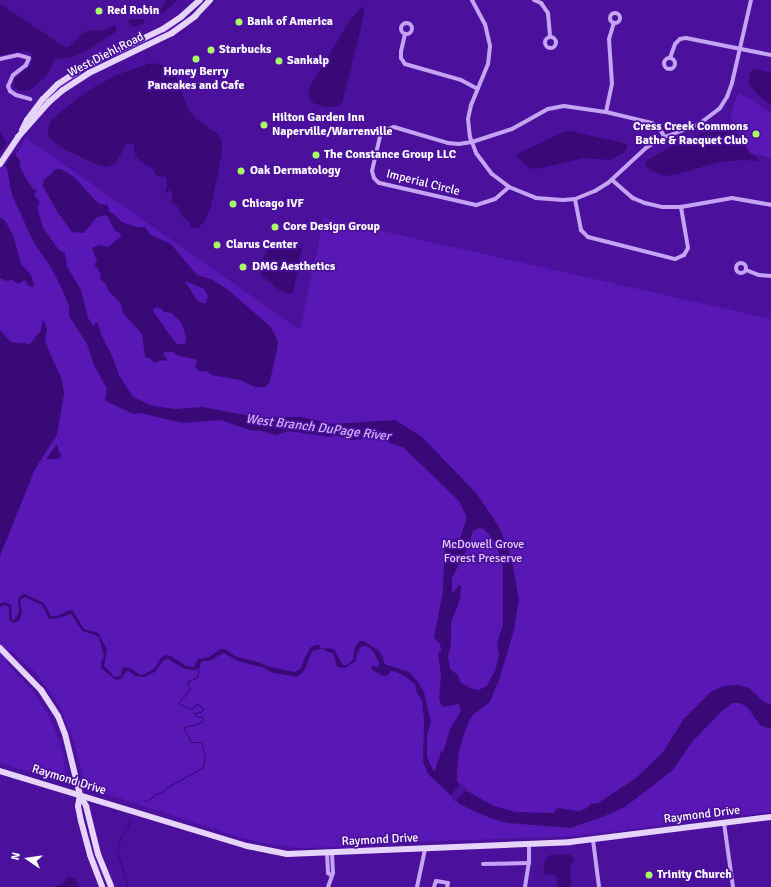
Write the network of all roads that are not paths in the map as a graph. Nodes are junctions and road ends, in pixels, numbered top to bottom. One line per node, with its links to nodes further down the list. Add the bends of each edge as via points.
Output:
1 (200, 0): 17 (street, West Diehl Road, via 163,29 86,66 58,84 42,99)
2 (210, 0): 17 (street, West Diehl Road, via 172,33 89,73 63,90 45,106)
3 (472, 0): 13 (street, via 485,24 490,46 488,64)
4 (534, 0): 8 (street, via 541,3 548,13)
5 (751, 0): 9 (street)
6 (614, 23): 15 (street, via 609,39 612,84)
7 (405, 34): 13 (street, via 401,55 406,66 461,80)
8 (550, 36)
9 (740, 47): 10 (street); 11 (street, via 683,38 675,44); 16 (street, via 732,83 720,108 699,124)
10 (771, 54)
11 (670, 58)
12 (0, 59): 14 (street, via 18,56 29,58 26,65 13,75 8,86 10,91)
13 (478, 89): 18 (street, via 470,105 468,119)
14 (30, 99)
15 (606, 112): 16 (street, via 652,123); 18 (street, via 573,106 556,107 541,112 501,134)
16 (664, 137): 20 (street, via 637,155)
17 (17, 139): 19 (street, West Diehl Road)
18 (472, 142): 21 (street, via 485,166); 21 (street, Imperial Circle, via 452,144 390,127 380,136 372,168 373,176 377,182 385,185 470,205 489,202)
19 (0, 164)
20 (612, 180): 22 (street, via 595,192); 24 (street, via 628,195 645,203 662,207)
21 (509, 187): 22 (street, via 536,198)
22 (575, 199): 24 (street, via 581,230 588,237 675,259 684,255 688,248)
23 (771, 205): 24 (street, via 732,198)
24 (681, 207)
25 (746, 270): 26 (street)
26 (771, 276)
27 (0, 648): 29 (street, via 36,683 52,705 65,734)
28 (0, 771): 29 (street, Raymond Drive)
29 (80, 795): 35 (street, Raymond Drive, via 262,850 292,854); 38 (street, via 78,806 81,821); 39 (street, via 86,806 94,839)
30 (771, 817): 31 (street, Raymond Drive)
31 (724, 823): 32 (street, Raymond Drive); 46 (street)
32 (593, 840): 33 (street, Raymond Drive); 45 (street)
33 (529, 844): 34 (street, Raymond Drive); 36 (street)
34 (426, 848): 35 (street, Raymond Drive); 41 (street)
35 (330, 853): 40 (street, via 328,873 331,875)
36 (529, 863): 37 (street); 44 (street)
37 (483, 864)
38 (102, 887)
39 (111, 887)
40 (328, 887)
41 (417, 887)
42 (434, 887): 43 (street, via 436,881 448,883)
43 (447, 887)
44 (525, 887)
45 (599, 887)
46 (733, 887)

